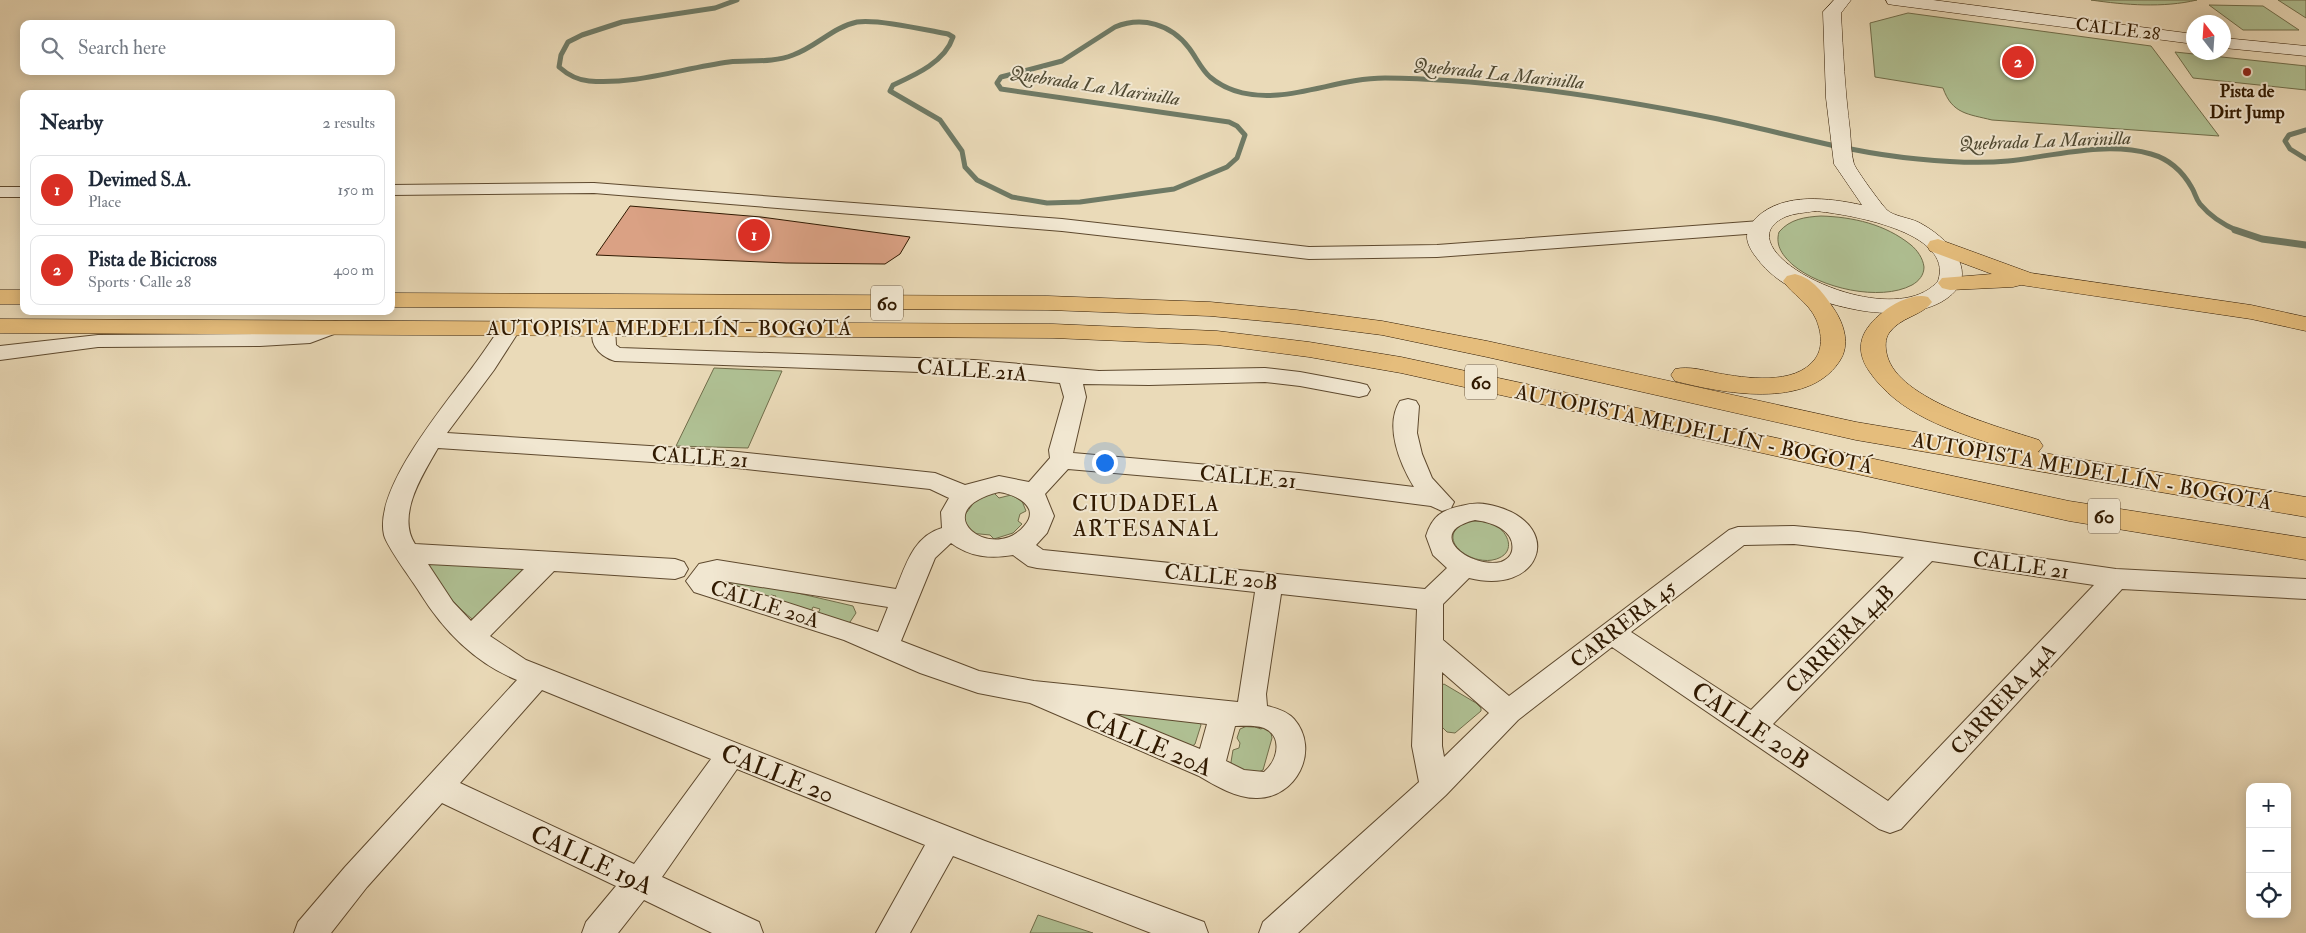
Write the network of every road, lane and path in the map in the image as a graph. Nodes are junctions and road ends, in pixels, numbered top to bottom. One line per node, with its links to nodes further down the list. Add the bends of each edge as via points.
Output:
1 (1843, 0): 6 (main road, via 1832,12)
2 (1894, 0): 3 (main road, CALLE 28)
3 (2186, 38)
4 (2231, 44): 5 (main road)
5 (2306, 50)
6 (1843, 159): 10 (main road, via 1834,187); 11 (main road)
7 (395, 190): 12 (street, via 594,188 1062,225 1309,253 1437,251)
8 (0, 192): 9 (street)
9 (20, 192)
10 (1815, 205): 11 (main road); 12 (main road, via 1790,208 1772,215)
11 (1879, 214): 13 (main road, via 1922,234)
12 (1760, 227): 15 (main road, via 1758,240 1763,253)
13 (1938, 246): 14 (highway); 16 (main road, via 1952,271)
14 (2027, 279): 16 (highway); 21 (highway, via 2251,312)
15 (1795, 280): 20 (main road, via 1817,291 1869,304 1895,306); 26 (highway, via 1825,312 1835,344 1825,366 1797,382 1750,385 1604,362)
16 (1950, 283): 20 (main road, via 1939,294)
17 (0, 297): 18 (highway)
18 (20, 297)
19 (395, 300): 26 (highway, AUTOPISTA MEDELLÍN - BOGOTÁ / 60, via 1137,305 1296,317 1382,328)
20 (1920, 302): 33 (highway, via 1898,311 1876,332 1872,343 1877,362 1895,385 1924,406 1968,426)
21 (2306, 324)
22 (0, 326): 23 (highway, AUTOPISTA MEDELLÍN - BOGOTÁ / 60)
23 (335, 327): 24 (highway, AUTOPISTA MEDELLÍN - BOGOTÁ / 60); 27 (street, via 301,338 98,341)
24 (510, 328): 25 (highway, AUTOPISTA MEDELLÍN - BOGOTÁ / 60); 31 (street, CALLE 20)
25 (604, 328): 28 (street, CALLE 21A, via 605,348 615,354 974,367); 42 (highway, AUTOPISTA MEDELLÍN - BOGOTÁ / 60, via 1133,332 1307,349 1410,367 2069,511)
26 (1487, 349): 33 (highway, AUTOPISTA MEDELLÍN - BOGOTÁ / 60, via 1856,431)
27 (0, 353)
28 (1070, 377): 29 (street, CALLE 21A, via 1267,375); 32 (street, via 1075,397 1061,450)
29 (1358, 390)
30 (1408, 406): 36 (street, via 1406,437 1420,481)
31 (432, 440): 35 (street, CALLE 21, via 728,459 904,477 936,481); 44 (street, CALLE 20, via 409,477 396,516 397,536)
32 (1062, 460): 34 (street); 36 (street, CALLE 21, via 1299,481)
33 (2124, 477): 37 (highway, AUTOPISTA MEDELLÍN - BOGOTÁ / 60)
34 (1032, 494): 35 (street, via 1012,485 999,484); 41 (street, via 1038,500 1042,516 1035,532)
35 (965, 495): 39 (street, via 952,513)
36 (1433, 498): 38 (street)
37 (2306, 507)
38 (1462, 512): 46 (street, via 1443,523 1438,532 1438,542 1443,552); 46 (street, via 1490,513 1504,518 1523,536 1526,546 1525,556 1507,571 1477,572)
39 (955, 532): 41 (street, via 969,543 988,548); 51 (street, via 941,537 924,553)
40 (1738, 536): 43 (street, CALLE 21, via 1794,535); 53 (street, CARRERA 45)
41 (1016, 544): 49 (street, CALLE 20B, via 1037,559)
42 (2306, 549)
43 (1926, 551): 48 (street, CALLE 21); 62 (street, CARRERA 44B)
44 (408, 553): 45 (street); 54 (street, CALLE 20, via 444,609)
45 (548, 561): 47 (street); 54 (street)
46 (1463, 568): 52 (street)
47 (675, 569)
48 (2116, 579): 50 (street, CALLE 21); 67 (street, CARRERA 44A)
49 (1270, 582): 52 (street, CALLE 20B); 61 (street, via 1252,694)
50 (2306, 589)
51 (904, 600): 56 (street); 56 (street, CALLE 20A, via 716,570 708,570 699,581 703,585 854,633)
52 (1430, 600): 55 (street)
53 (1611, 633): 59 (street, CARRERA 45); 62 (street, CALLE 20B)
54 (471, 638): 57 (street, CALLE 20, via 516,668)
55 (1429, 644): 59 (street); 66 (street, via 1426,746)
56 (885, 647): 58 (street, CALLE 20A, via 978,682)
57 (538, 676): 63 (street, CALLE 20); 65 (street)
58 (1034, 692): 60 (street, CALLE 20A); 64 (street, CALLE 20A)
59 (1508, 712): 66 (street, CARRERA 45)
60 (1224, 714): 61 (street, CALLE 20A); 64 (street)
61 (1253, 715): 64 (street, CALLE 20A, via 1275,720 1285,728 1291,750 1289,767 1281,779 1263,786 1237,782)
62 (1753, 726): 67 (street, CALLE 20B)
63 (731, 755): 68 (street, CALLE 20); 69 (street)
64 (1210, 767)
65 (437, 786): 69 (street, CALLE 19A); 70 (street)
66 (1435, 786): 75 (street, CARRERA 45)
67 (1890, 820)
68 (946, 839): 73 (street); 74 (street, CALLE 20)
69 (640, 881): 71 (street); 72 (street, CALLE 19A)
70 (317, 931)
71 (598, 933)
72 (747, 933)
73 (892, 933)
74 (1192, 933)
75 (1275, 933)

